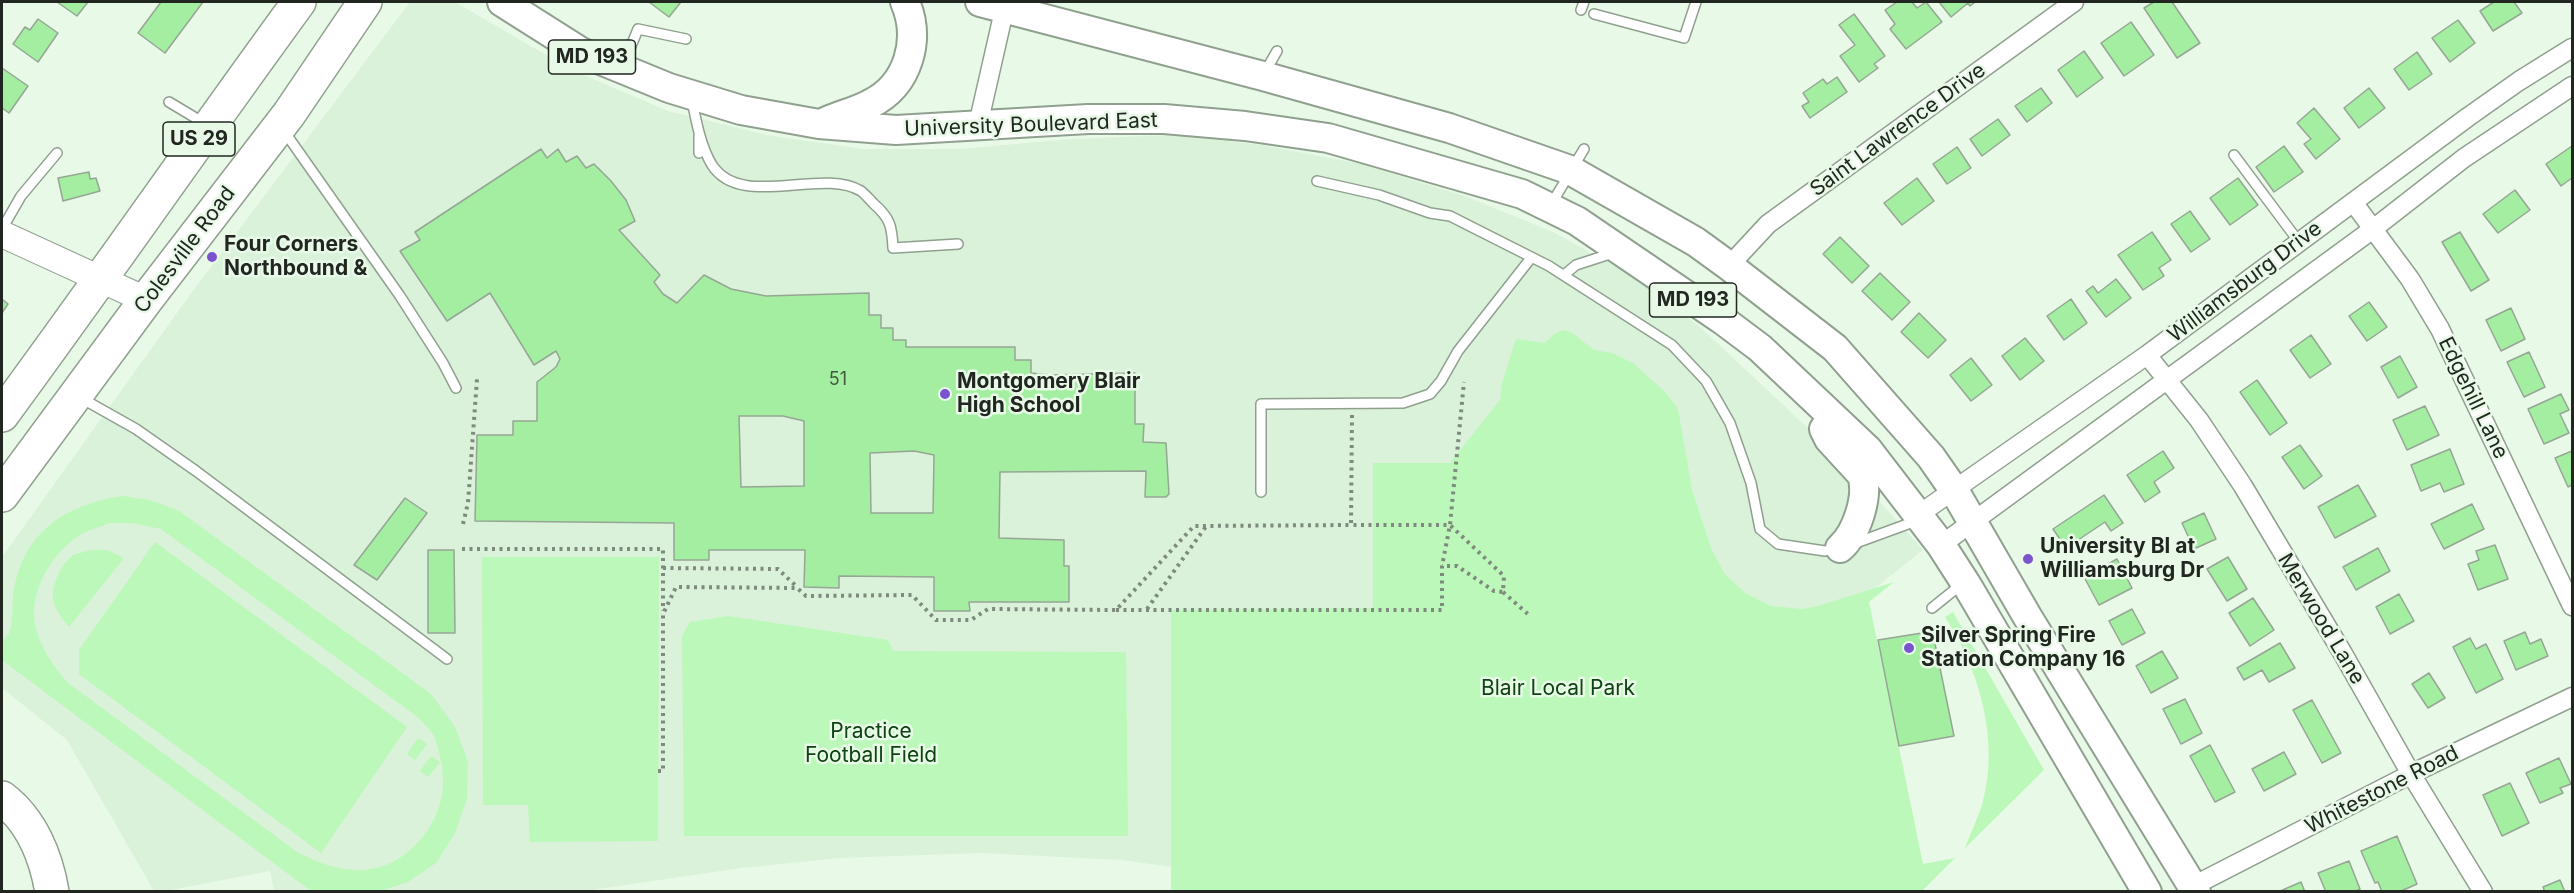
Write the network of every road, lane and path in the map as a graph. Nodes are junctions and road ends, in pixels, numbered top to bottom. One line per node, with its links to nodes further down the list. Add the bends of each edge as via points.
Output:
1 (299, 2): 18 (highway, US 29)
2 (365, 2): 19 (highway, Colesville Road / US 29)
3 (502, 2): 12 (main road, University Boulevard East / MD 193, via 581,52)
4 (905, 2): 17 (main road, via 913,41 906,68 891,89 872,104)
5 (1696, 2): 8 (lane, via 1684,38)
6 (2074, 2): 36 (street, Saint Lawrence Drive, via 1768,224)
7 (997, 4): 13 (main road, MD 193); 20 (street)
8 (1594, 14)
9 (686, 39): 12 (lane, via 638,29)
10 (2572, 48): 27 (street, Williamsburg Drive, via 2519,81)
11 (1277, 51): 13 (lane)
12 (622, 69): 15 (main road, University Boulevard East / MD 193)
13 (1263, 76): 25 (main road, MD 193)
14 (2572, 86): 30 (street, Williamsburg Drive, via 2464,158)
15 (691, 95): 17 (main road, University Boulevard East / MD 193, via 741,110); 21 (lane)
16 (169, 102): 18 (lane)
17 (819, 124): 20 (main road, University Boulevard East / MD 193, via 896,130)
18 (208, 125): 38 (highway, US 29)
19 (280, 125): 39 (highway, Colesville Road / US 29); 44 (lane, via 400,296)
20 (978, 125): 28 (main road, University Boulevard East / MD 193, via 1164,119 1245,126 1339,141 1522,194)
21 (699, 131): 23 (lane); 33 (lane, via 713,166 731,182 765,187 840,185 861,191 886,215 892,231 892,248)
22 (57, 153): 29 (lane, via 21,196)
23 (699, 153)
24 (2234, 155): 32 (lane)
25 (1577, 159): 28 (lane); 36 (main road, MD 193)
26 (1317, 181): 35 (lane, via 1450,216)
27 (2353, 202): 30 (street, Edgehill Lane); 32 (street, Williamsburg Drive)
28 (1549, 207): 34 (main road, University Boulevard East / MD 193, via 1577,221)
29 (2, 229)
30 (2373, 229): 42 (street, Williamsburg Drive); 66 (street, Edgehill Lane, via 2440,329)
31 (2, 234): 38 (street)
32 (2299, 242): 40 (street, Williamsburg Drive)
33 (958, 244)
34 (1618, 251): 37 (lane, via 1576,265); 46 (main road, University Boulevard East / MD 193, via 1760,348)
35 (1531, 258): 37 (lane); 50 (lane, via 1458,351 1430,394 1403,403 1261,404)
36 (1729, 266): 49 (main road, MD 193, via 1835,348 1931,457)
37 (1564, 275): 59 (lane, via 1672,345 1706,381 1730,423 1751,483 1760,529 1778,544 1825,551)
38 (102, 279): 39 (street); 48 (highway, US 29)
39 (146, 300): 45 (highway, Colesville Road / US 29)
40 (2147, 355): 42 (street, Merwood Lane); 49 (street, Williamsburg Drive)
41 (477, 379): 54 (path)
42 (2166, 380): 53 (street, Williamsburg Drive); 75 (street, Merwood Lane, via 2199,420 2242,486)
43 (1464, 382): 57 (path)
44 (456, 388)
45 (76, 395): 51 (highway, Colesville Road / US 29); 72 (lane, via 136,429 187,465)
46 (1811, 397): 52 (main road, University Boulevard East / MD 193, via 1868,450); 59 (main road, via 1829,439 1864,478 1856,521 1848,541)
47 (1352, 414): 56 (path)
48 (2, 415)
49 (1954, 490): 52 (street, Williamsburg Drive); 53 (main road, MD 193)
50 (1261, 492)
51 (2, 495)
52 (1919, 517): 58 (main road, University Boulevard East / MD 193); 59 (lane)
53 (1973, 523): 58 (street, Williamsburg Drive); 77 (main road, MD 193)
54 (463, 524)
55 (1207, 525): 56 (path); 68 (path, via 1194,526); 69 (path)
56 (1351, 525): 57 (path)
57 (1450, 525): 61 (path); 65 (path, via 1504,576)
58 (1941, 545): 63 (main road, University Boulevard East / MD 193)
59 (1840, 548)
60 (462, 549): 62 (path, via 663,549)
61 (1442, 566): 65 (path, via 1457,566 1494,591); 69 (path, via 1442,610)
62 (663, 568): 64 (path, via 778,569); 70 (path)
63 (1964, 582): 67 (lane); 79 (main road, University Boulevard East / MD 193)
64 (797, 588): 68 (path, via 806,596 912,595 936,620 971,620 988,609); 70 (path, via 676,587)
65 (1503, 592): 71 (path)
66 (2572, 606)
67 (1932, 608)
68 (1116, 610): 69 (path)
69 (1146, 610)
70 (663, 614): 74 (path, via 663,771)
71 (1529, 615)
72 (447, 659)
73 (2572, 697): 75 (street, Whitestone Road)
74 (658, 771)
75 (2411, 774): 77 (street, Whitestone Road); 80 (street, Merwood Lane)
76 (2, 798): 78 (highway, via 34,836 49,870)
77 (2194, 889)
78 (52, 891)
79 (2147, 891)
80 (2483, 891)

